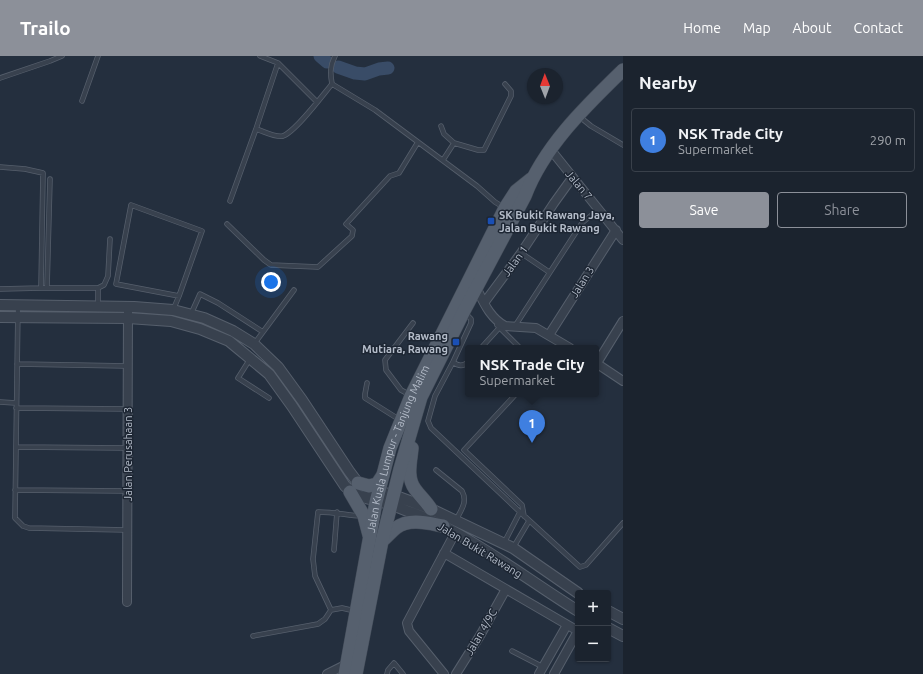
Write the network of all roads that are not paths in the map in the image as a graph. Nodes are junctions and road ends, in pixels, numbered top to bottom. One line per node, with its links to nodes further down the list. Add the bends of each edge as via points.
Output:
1 (62, 56): 7 (lane)
2 (98, 56): 10 (lane)
3 (260, 56): 5 (lane)
4 (335, 56): 8 (lane, via 330,72)
5 (278, 63): 11 (lane); 14 (lane)
6 (623, 70): 12 (main road, Jalan Kuala Lumpur - Tanjung Malim)
7 (0, 78)
8 (332, 84): 11 (lane); 15 (lane, via 375,110)
9 (505, 84): 16 (lane, via 511,91 511,96 484,150)
10 (82, 101)
11 (317, 102): 14 (lane, via 298,124 283,136)
12 (578, 116): 17 (lane); 18 (main road, Jalan Kuala Lumpur - Tanjung Malim)
13 (441, 126): 16 (lane, via 444,134)
14 (256, 129): 24 (lane)
15 (418, 142): 19 (lane); 27 (lane, via 399,173 390,176 346,224 353,230 352,236 318,267 271,265)
16 (454, 143): 19 (lane)
17 (623, 144)
18 (551, 150): 21 (street, Jalan 7); 23 (main road, Jalan Kuala Lumpur - Tanjung Malim)
19 (443, 160): 25 (lane)
20 (0, 167): 34 (lane, via 43,173)
21 (572, 178): 26 (street, Jalan 7); 32 (street, Jalan 1)
22 (50, 179): 35 (lane)
23 (531, 179): 25 (main road, Jalan Kuala Lumpur - Tanjung Malim, via 516,191); 31 (main road, Jalan Kuala Lumpur - Tanjung Malim, via 525,196)
24 (230, 201)
25 (505, 208): 73 (main road, Jalan Kuala Lumpur - Tanjung Malim)
26 (599, 209): 28 (street, Jalan 7); 33 (lane, via 582,223)
27 (227, 224)
28 (616, 230): 30 (street, Jalan 7); 57 (street, Jalan 3)
29 (110, 239): 36 (lane, via 108,276 104,285)
30 (623, 240)
31 (496, 250): 39 (lane, via 492,267); 47 (main road, Jalan Kuala Lumpur - Tanjung Malim)
32 (521, 253): 33 (lane); 41 (street, Jalan 1)
33 (549, 272): 54 (lane)
34 (41, 288): 35 (lane); 37 (lane)
35 (47, 288): 36 (lane)
36 (98, 288): 44 (lane)
37 (0, 289)
38 (294, 290): 56 (lane)
39 (479, 293): 41 (street); 55 (lane, via 479,300 489,317)
40 (180, 296): 40 (lane, via 116,284 131,205 202,230); 46 (lane)
41 (484, 303): 54 (street, via 502,325)
42 (0, 304): 43 (street)
43 (18, 305): 44 (street); 50 (lane)
44 (98, 306): 45 (street)
45 (128, 307): 46 (street); 51 (street, Jalan Perusahaan 3)
46 (172, 310): 48 (street)
47 (464, 311): 64 (lane, via 471,319 471,323); 73 (main road, Jalan Kuala Lumpur - Tanjung Malim)
48 (191, 315): 56 (lane, via 200,294); 58 (street, via 233,331)
49 (0, 317): 50 (street)
50 (17, 317): 51 (street); 65 (lane)
51 (128, 318): 62 (street, via 171,321 200,329 229,341); 68 (street, Jalan Perusahaan 3)
52 (623, 321): 63 (street)
53 (413, 323): 73 (lane, via 385,360 386,370 401,390)
54 (515, 326): 57 (street, via 536,328)
55 (500, 328): 59 (lane); 60 (lane)
56 (263, 332): 58 (lane)
57 (549, 335): 61 (street)
58 (254, 344): 71 (street, via 278,367)
59 (484, 345)
60 (517, 345)
61 (565, 345)
62 (251, 358): 72 (street, via 269,374); 75 (lane, via 238,378)
63 (599, 358)
64 (453, 362): 66 (lane, via 459,366); 91 (lane, via 435,396 428,421 431,428)
65 (17, 364): 68 (lane); 77 (lane)
66 (465, 364)
67 (599, 365): 69 (street)
68 (128, 366): 78 (street, Jalan Perusahaan 3)
69 (623, 381)
70 (367, 383): 79 (lane, via 366,398)
71 (292, 387): 72 (street); 84 (street, via 348,471)
72 (283, 394): 84 (street, via 345,486)
73 (416, 396): 79 (main road, Jalan Kuala Lumpur - Tanjung Malim); 88 (main road, Jalan Kuala Lumpur - Tanjung Malim); 89 (main road, via 410,479 415,490)
74 (513, 397): 93 (lane, via 464,450 522,505)
75 (269, 398)
76 (0, 402): 77 (lane)
77 (16, 405): 78 (lane); 80 (lane)
78 (128, 409): 81 (street, Jalan Perusahaan 3)
79 (400, 420): 83 (main road, Jalan Kuala Lumpur - Tanjung Malim)
80 (16, 447): 81 (lane); 85 (lane)
81 (128, 448): 86 (street, Jalan Perusahaan 3)
82 (436, 470): 94 (lane, via 464,494 465,503)
83 (384, 473): 84 (main road, via 377,484); 87 (main road, Jalan Kuala Lumpur - Tanjung Malim)
84 (354, 487): 87 (street, Jalan Bukit Rawang, via 369,489); 92 (main road)
85 (15, 490): 86 (lane); 98 (lane, via 15,518 23,526)
86 (128, 491): 98 (street, Jalan Perusahaan 3)
87 (378, 496): 88 (street, Jalan Bukit Rawang); 100 (main road, Jalan Kuala Lumpur - Tanjung Malim)
88 (392, 500): 89 (street, Jalan Bukit Rawang); 97 (street, Jalan Bukit Rawang); 100 (main road, Jalan Kuala Lumpur - Tanjung Malim)
89 (431, 509): 94 (street, Jalan Bukit Rawang)
90 (337, 512): 92 (lane); 102 (lane); 109 (lane, via 318,512 313,559 315,576)
91 (520, 512): 93 (lane); 101 (lane)
92 (364, 516): 100 (main road)
93 (524, 516): 95 (lane)
94 (456, 520): 101 (street, Jalan Bukit Rawang)
95 (529, 521): 96 (lane, via 582,567); 101 (lane)
96 (623, 523)
97 (442, 526): 99 (street, Jalan Bukit Rawang); 100 (main road, via 407,522)
98 (128, 530): 107 (street, Jalan Perusahaan 3)
99 (455, 533): 103 (street); 104 (street, Jalan Bukit Rawang)
100 (376, 541): 110 (main road, Jalan Kuala Lumpur - Tanjung Malim); 123 (main road, Jalan Kuala Lumpur - Tanjung Malim)
101 (509, 546): 104 (street, via 502,552); 106 (street, Jalan Bukit Rawang)
102 (334, 550)
103 (444, 553): 105 (street); 126 (street, via 407,626)
104 (513, 568): 108 (street, Jalan Bukit Rawang)
105 (506, 589): 113 (street); 127 (street, Jalan 4/9C)
106 (575, 591)
107 (127, 602)
108 (575, 609)
109 (330, 610): 110 (lane, via 342,608); 116 (lane, via 325,619 318,624)
110 (356, 611): 120 (main road, Jalan Kuala Lumpur - Tanjung Malim)
111 (611, 613): 112 (street)
112 (623, 619)
113 (567, 625): 114 (street); 121 (street)
114 (575, 629)
115 (611, 630): 118 (street)
116 (253, 636)
117 (575, 636): 128 (street)
118 (623, 636)
119 (512, 651): 121 (lane)
120 (346, 668): 122 (street, via 343,666)
121 (541, 670)
122 (326, 674)
123 (356, 674)
124 (387, 674): 125 (lane, via 394,663)
125 (402, 674)
126 (444, 674)
127 (456, 674)
128 (554, 674)

